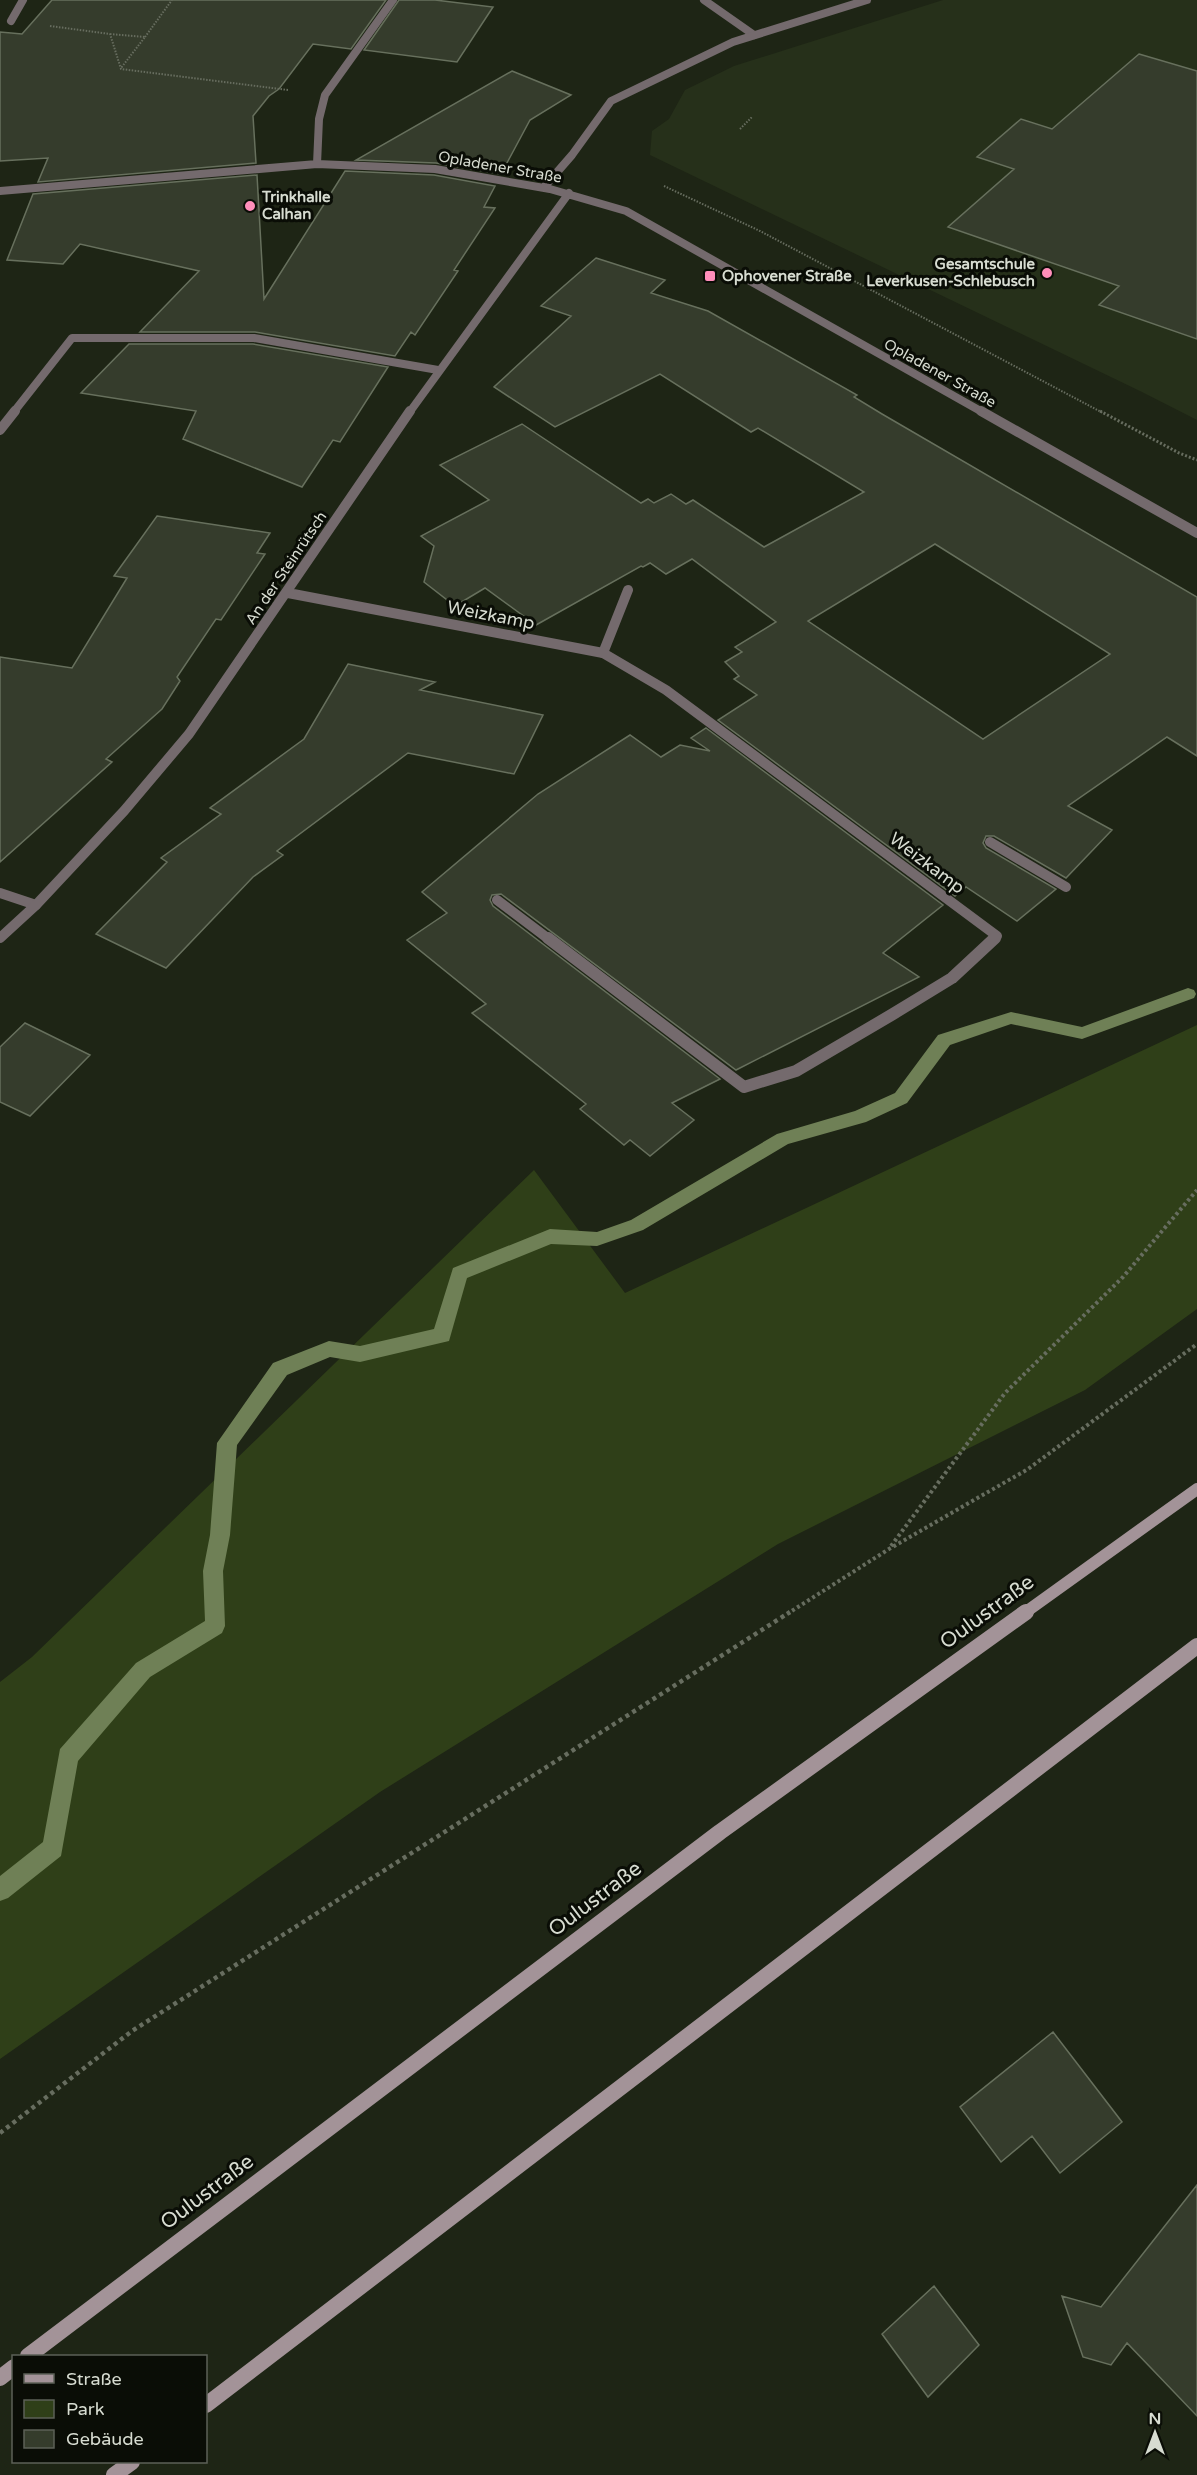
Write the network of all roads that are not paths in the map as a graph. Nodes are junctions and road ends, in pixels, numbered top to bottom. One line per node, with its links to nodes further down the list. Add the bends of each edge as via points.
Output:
1 (24, 0): 5 (street)
2 (393, 0): 7 (street, via 325,95 319,119)
3 (704, 0): 6 (street)
4 (867, 0): 6 (street)
5 (11, 21)
6 (754, 35): 8 (street, via 610,101 572,156)
7 (317, 164): 8 (street, Opladener Straße, via 419,166); 9 (street, Opladener Straße)
8 (545, 186): 10 (street, Opladener Straße)
9 (0, 191)
10 (569, 193): 11 (street, An der Steinrütsch); 13 (street, Opladener Straße, via 626,211)
11 (438, 370): 12 (street, via 254,338 72,338); 15 (street, An der Steinrütsch)
12 (0, 430)
13 (1197, 533)
14 (628, 590): 16 (street)
15 (288, 593): 16 (street, Weizkamp); 21 (street, An der Steinrütsch, via 189,734)
16 (603, 652): 20 (street, Weizkamp, via 666,690 997,936 952,978 892,1014 796,1071 744,1087)
17 (990, 842): 18 (street)
18 (1066, 887)
19 (0, 893): 21 (street)
20 (496, 900)
21 (36, 905): 22 (street, An der Steinrütsch)
22 (0, 938)
23 (1197, 1489): 25 (main road, Oulustraße, via 720,1832)
24 (1197, 1646): 28 (main road)
25 (29, 2355)
26 (12, 2369): 27 (main road)
27 (0, 2378)
28 (207, 2404)
29 (131, 2463): 30 (main road)
30 (114, 2475)

